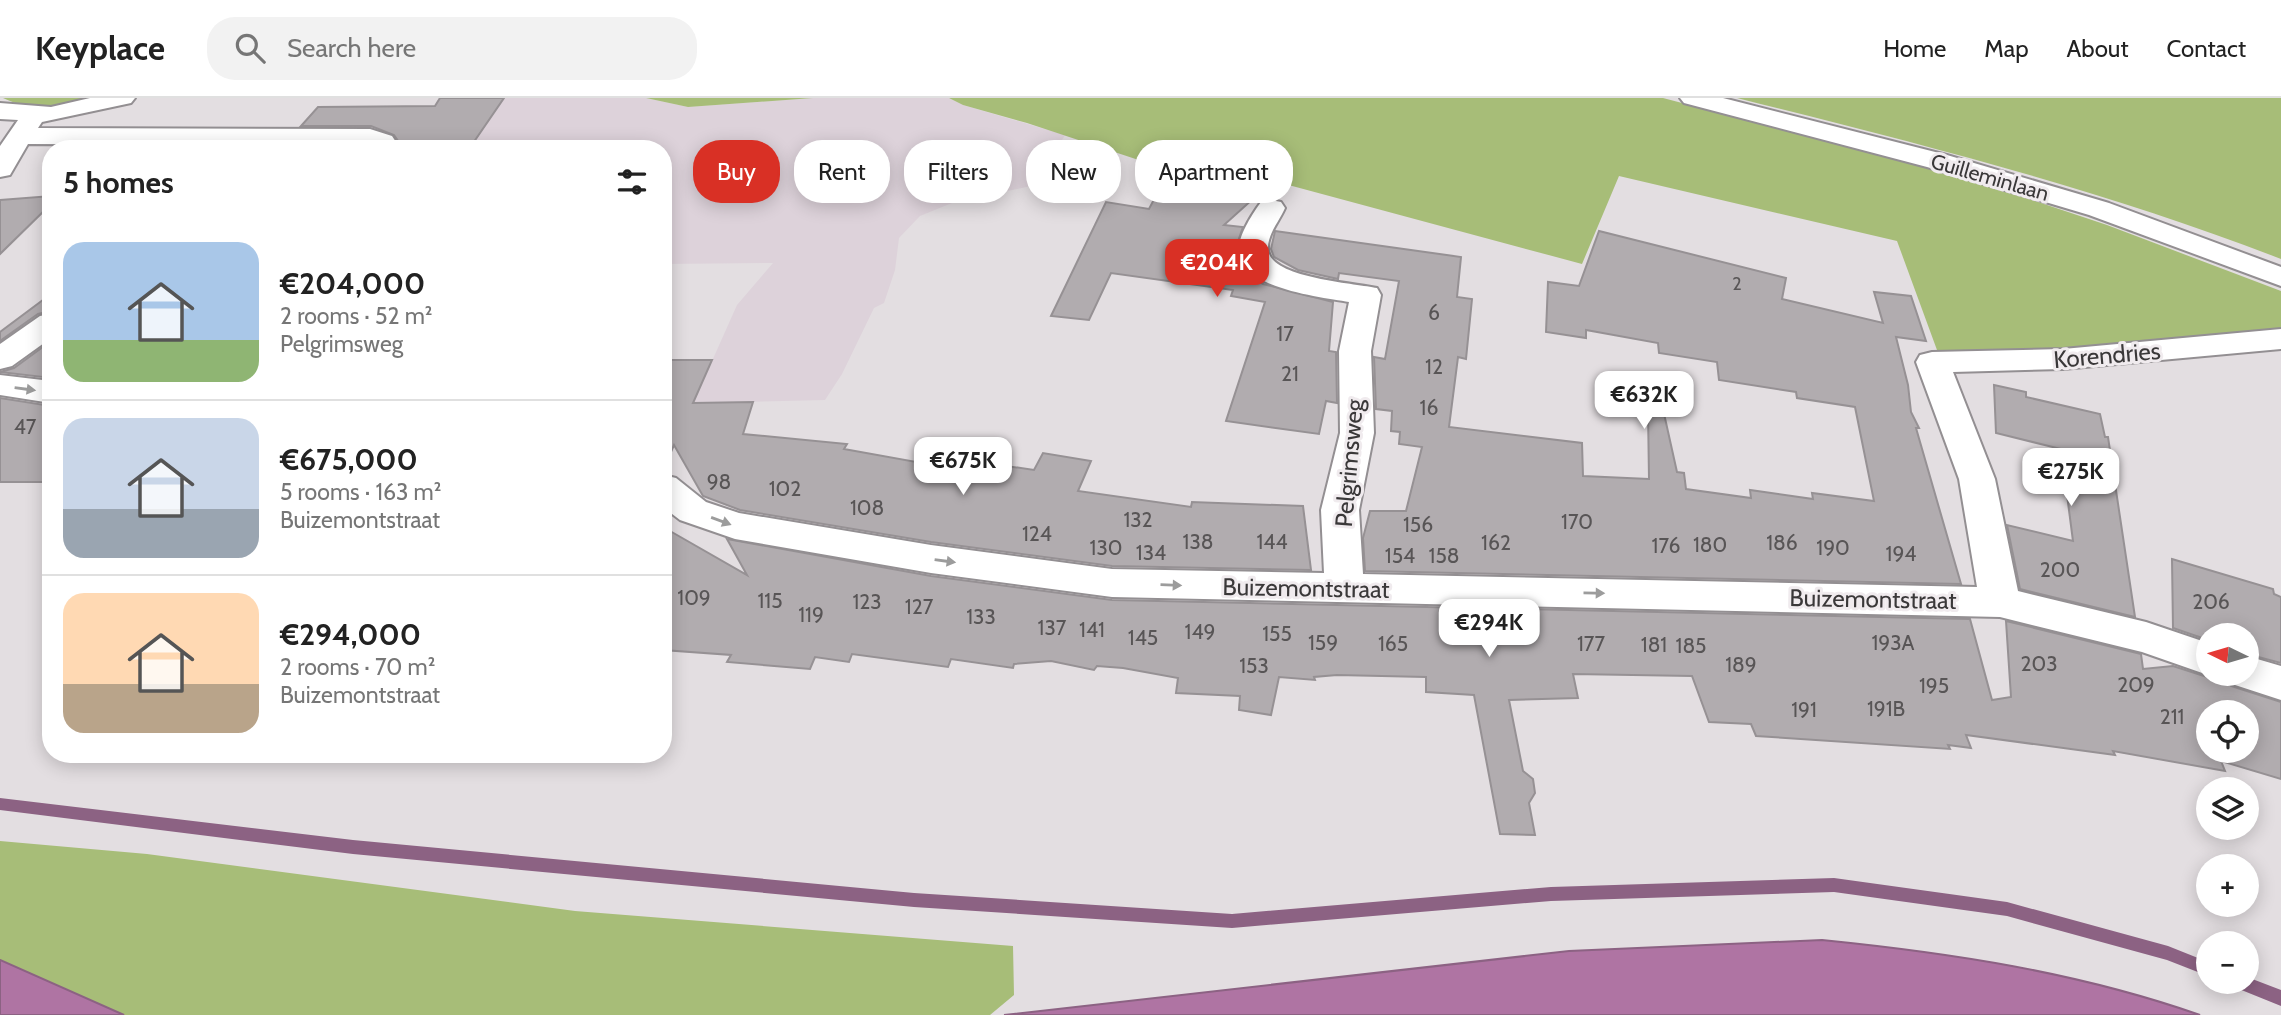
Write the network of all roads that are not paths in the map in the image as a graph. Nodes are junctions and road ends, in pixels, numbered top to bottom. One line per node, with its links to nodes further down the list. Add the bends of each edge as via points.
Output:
1 (122, 98): 4 (street)
2 (1693, 98): 8 (street, Guilleminlaan, via 1937,161 2086,206)
3 (0, 111): 4 (street)
4 (27, 125): 5 (street); 6 (street)
5 (378, 140)
6 (0, 169)
7 (1276, 219): 15 (street, Pelgrimsweg, via 1256,237 1252,249 1254,260 1263,269 1288,281 1368,287 1355,351 1357,433 1340,510)
8 (2281, 277)
9 (42, 329): 11 (street)
10 (2281, 338): 16 (street, Korendries, via 1933,367 1977,479)
11 (0, 359)
12 (0, 385): 13 (street, one-way to 13)
13 (42, 391)
14 (672, 494): 15 (street, Buizemontstraat, one-way to 15, via 693,511 734,526 931,559 1112,583)
15 (1345, 590): 16 (street, Buizemontstraat, one-way to 16)
16 (2000, 602): 17 (street, Buizemontstraat)
17 (2196, 655)
18 (2259, 676): 19 (street)
19 (2281, 683)

